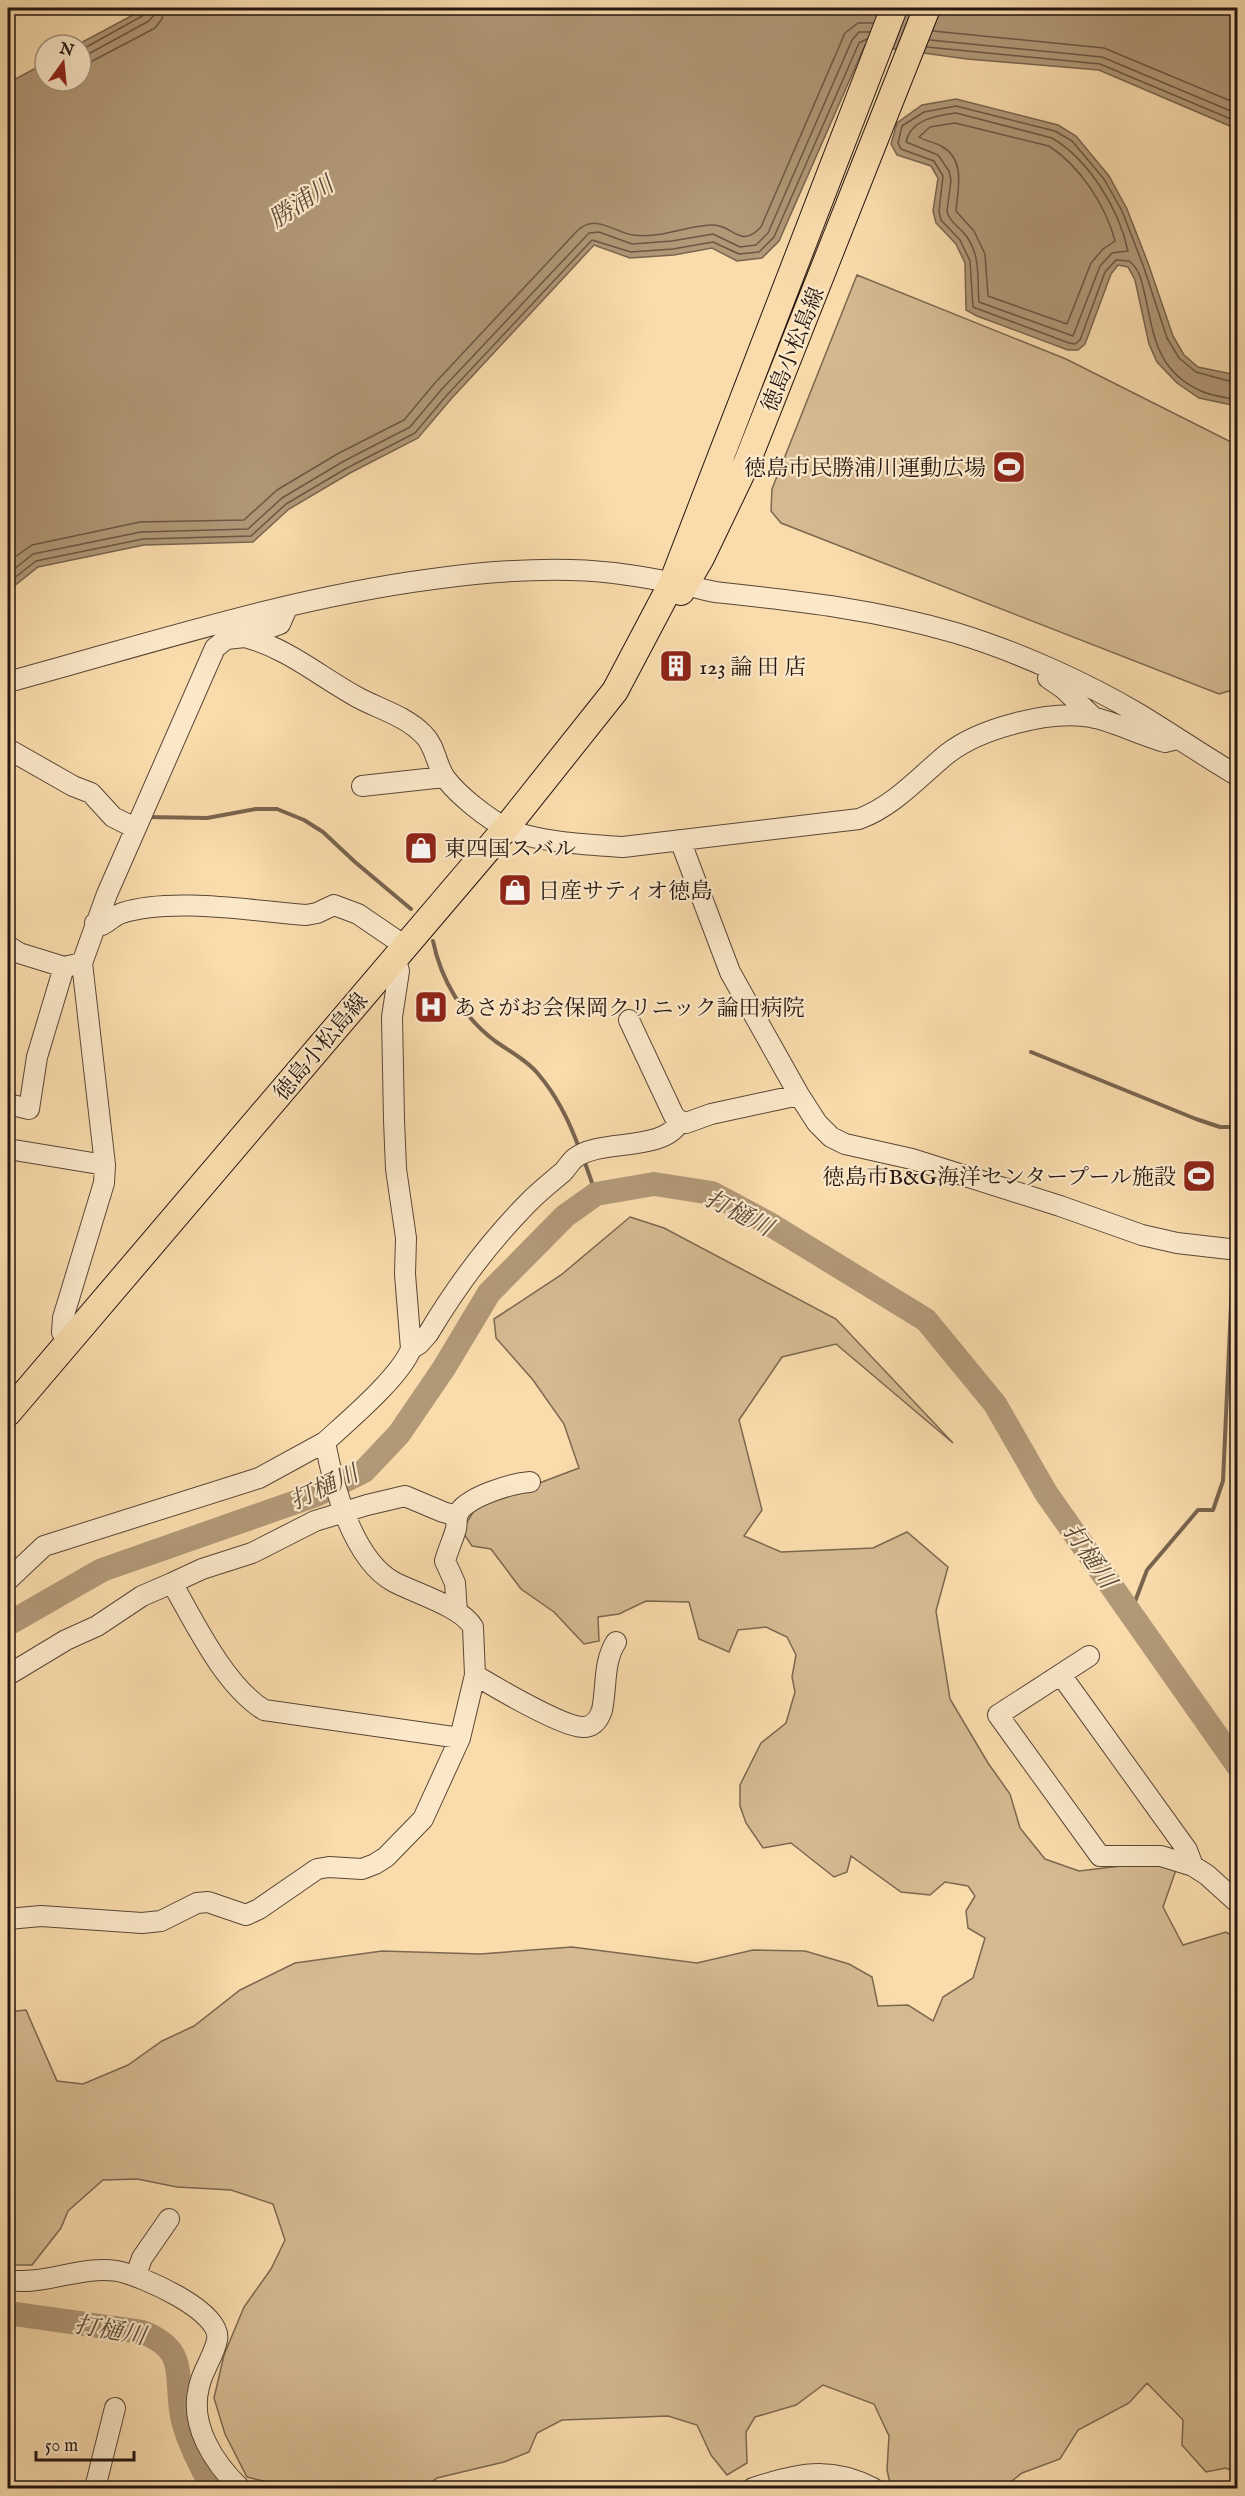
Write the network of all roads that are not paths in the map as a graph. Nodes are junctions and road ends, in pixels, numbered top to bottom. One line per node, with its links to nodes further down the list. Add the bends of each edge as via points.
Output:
1 (894, 8): 3 (main road, 徳島小松島線)
2 (927, 8): 3 (main road, 徳島小松島線, via 747,462)
3 (692, 554): 4 (main road, 徳島小松島線)
4 (679, 584): 5 (street, via 609,572 482,574 432,579); 8 (street, via 856,609 957,633); 17 (main road, 徳島小松島線, via 666,618 599,713)
5 (287, 608): 6 (street, via 214,623); 7 (street, via 280,624)
6 (192, 632): 7 (street); 9 (street)
7 (235, 638): 14 (street, via 279,648 356,697 402,718 430,743); 16 (street, via 215,648 208,659)
8 (1032, 662): 10 (street); 11 (street, via 1140,714)
9 (8, 682)
10 (1094, 718): 11 (street, via 1165,742); 18 (street, via 1073,715 988,732 950,752 886,807 859,819)
11 (1178, 739): 13 (street)
12 (8, 749): 16 (street, via 91,793 113,817)
13 (1238, 776)
14 (444, 777): 15 (street); 17 (street, via 469,803)
15 (362, 786)
16 (135, 828): 19 (street)
17 (506, 828): 18 (street, via 528,835 607,846); 21 (main road, 徳島小松島線)
18 (680, 840): 24 (street, via 730,972)
19 (95, 923): 21 (street, via 102,925 120,913 157,908 184,906 306,915 334,905 358,914); 22 (street)
20 (8, 946): 22 (street, via 19,953)
21 (400, 951): 30 (main road, 徳島小松島線); 31 (street, via 392,1017 394,1139 406,1238)
22 (73, 965): 25 (street, via 37,1058 29,1109); 28 (street)
23 (630, 1020): 26 (street)
24 (799, 1095): 26 (street); 29 (street, via 817,1123 844,1144 912,1159 1142,1234 1177,1243)
25 (8, 1104)
26 (680, 1122): 31 (street, via 667,1136 622,1147 593,1149 575,1158 498,1234 469,1270 428,1334)
27 (8, 1149): 28 (street)
28 (105, 1165): 30 (street, via 104,1183 63,1318 62,1332)
29 (1238, 1250)
30 (71, 1338): 32 (main road, 徳島小松島線)
31 (411, 1349): 33 (street, via 392,1377)
32 (8, 1413)
33 (326, 1446): 35 (street); 37 (street, via 259,1478 44,1546)
34 (531, 1482): 36 (street, via 512,1484 487,1494 461,1508)
35 (344, 1509): 36 (street, via 405,1496); 38 (street, via 252,1554); 39 (street, via 377,1570)
36 (457, 1516): 39 (street, via 445,1560 455,1583)
37 (8, 1580)
38 (172, 1583): 42 (street, via 142,1596); 45 (street, via 214,1658 264,1710)
39 (457, 1612): 43 (street, via 473,1627)
40 (615, 1642): 43 (street, via 607,1663 599,1718 585,1727 574,1726)
41 (1089, 1656): 44 (street)
42 (8, 1675)
43 (475, 1675): 45 (street)
44 (1061, 1675): 46 (street, via 1187,1850); 46 (street, via 998,1715 1100,1856 1161,1856)
45 (460, 1738): 48 (street, via 423,1819 386,1857 362,1869 317,1869 246,1916 208,1902 197,1903 161,1921 142,1923 41,1916)
46 (1193, 1866): 47 (street)
47 (1238, 1903)
48 (8, 1919)
49 (169, 2219): 50 (street, via 142,2258)
50 (136, 2275): 51 (street, via 113,2270); 54 (street, via 204,2314 216,2328 218,2339 198,2389 199,2419 216,2462)
51 (8, 2280)
52 (115, 2408): 53 (street)
53 (95, 2488)
54 (240, 2488)
55 (753, 2488): 56 (street, via 795,2475 819,2474 846,2477)
56 (873, 2488)

